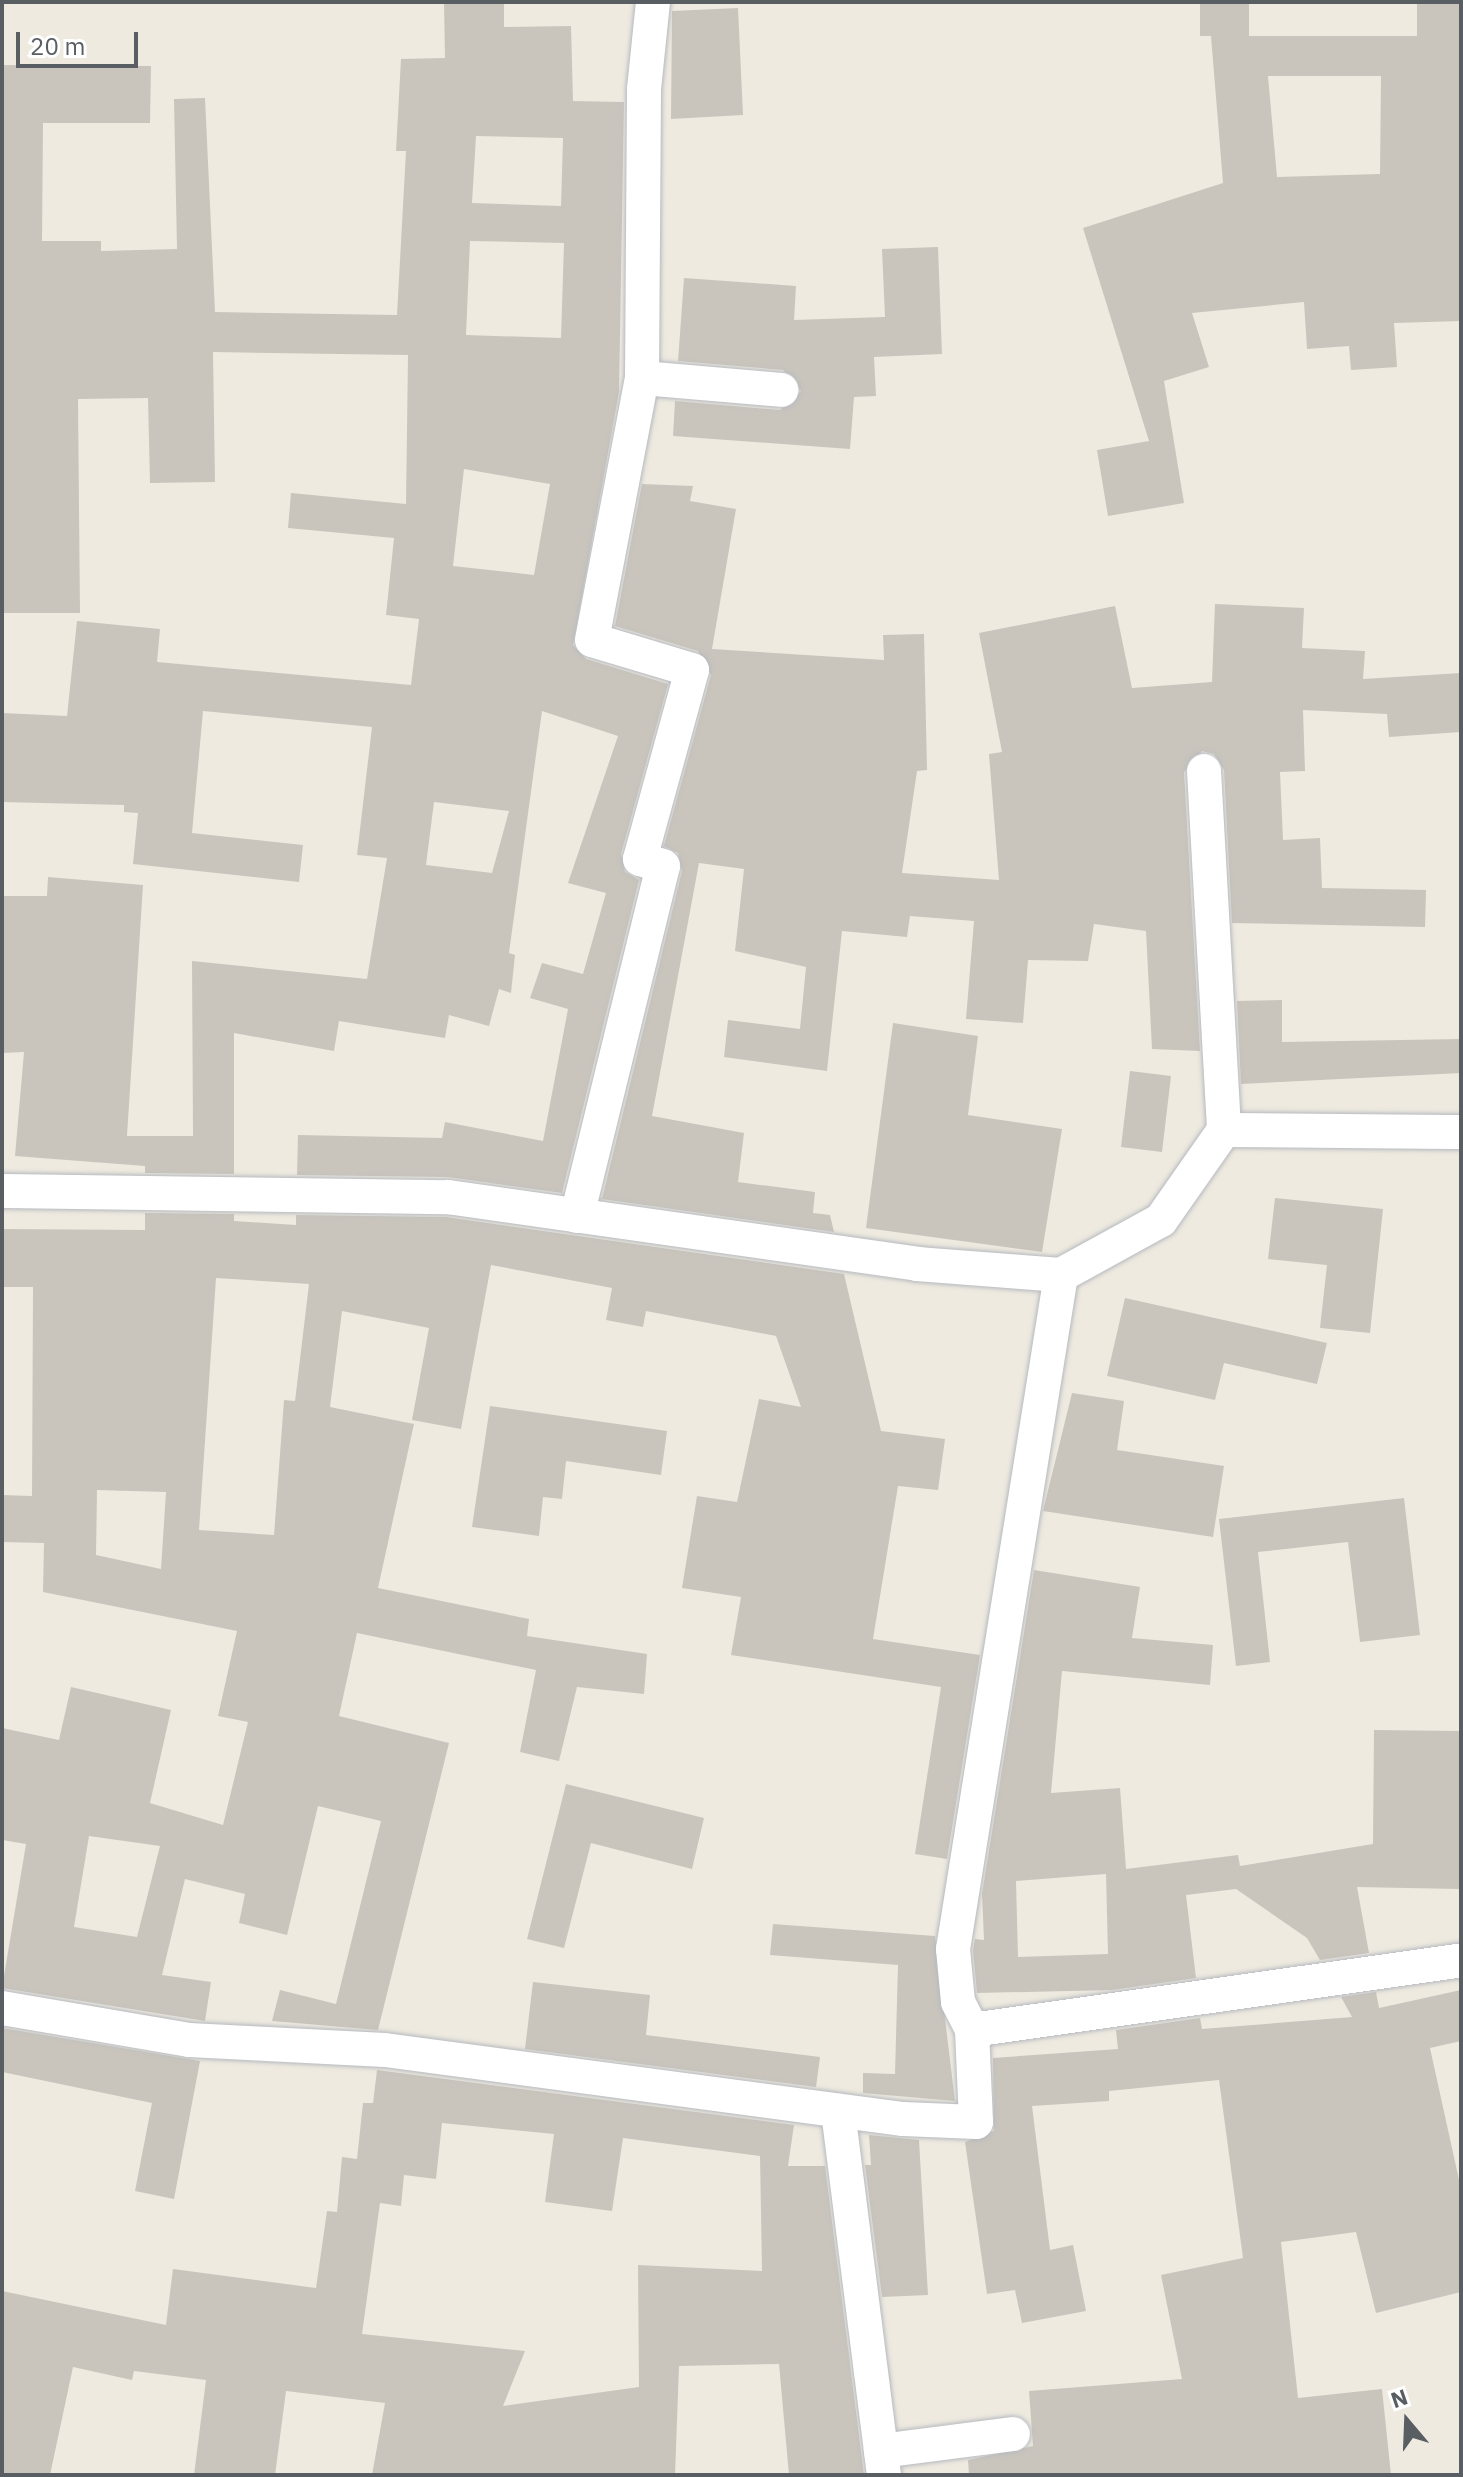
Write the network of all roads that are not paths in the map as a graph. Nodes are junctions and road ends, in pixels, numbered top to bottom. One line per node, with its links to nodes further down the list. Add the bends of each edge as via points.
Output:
1 (653, 2): 2 (street, via 644,89)
2 (642, 378): 3 (street); 8 (street, via 592,640 692,670 640,859 663,866)
3 (781, 390)
4 (1204, 771): 5 (street)
5 (1224, 1130): 6 (street); 9 (street, via 1161,1220)
6 (1461, 1132)
7 (2, 1191): 8 (street, via 448,1197)
8 (577, 1216): 9 (street, via 917,1264)
9 (1061, 1275): 12 (street, via 953,1949 958,2002)
10 (1461, 1960): 12 (street)
11 (2, 2008): 13 (street, via 189,2040 385,2050)
12 (972, 2030): 13 (street, via 976,2122)
13 (838, 2111): 15 (street)
14 (1013, 2434): 15 (street)
15 (882, 2463)

